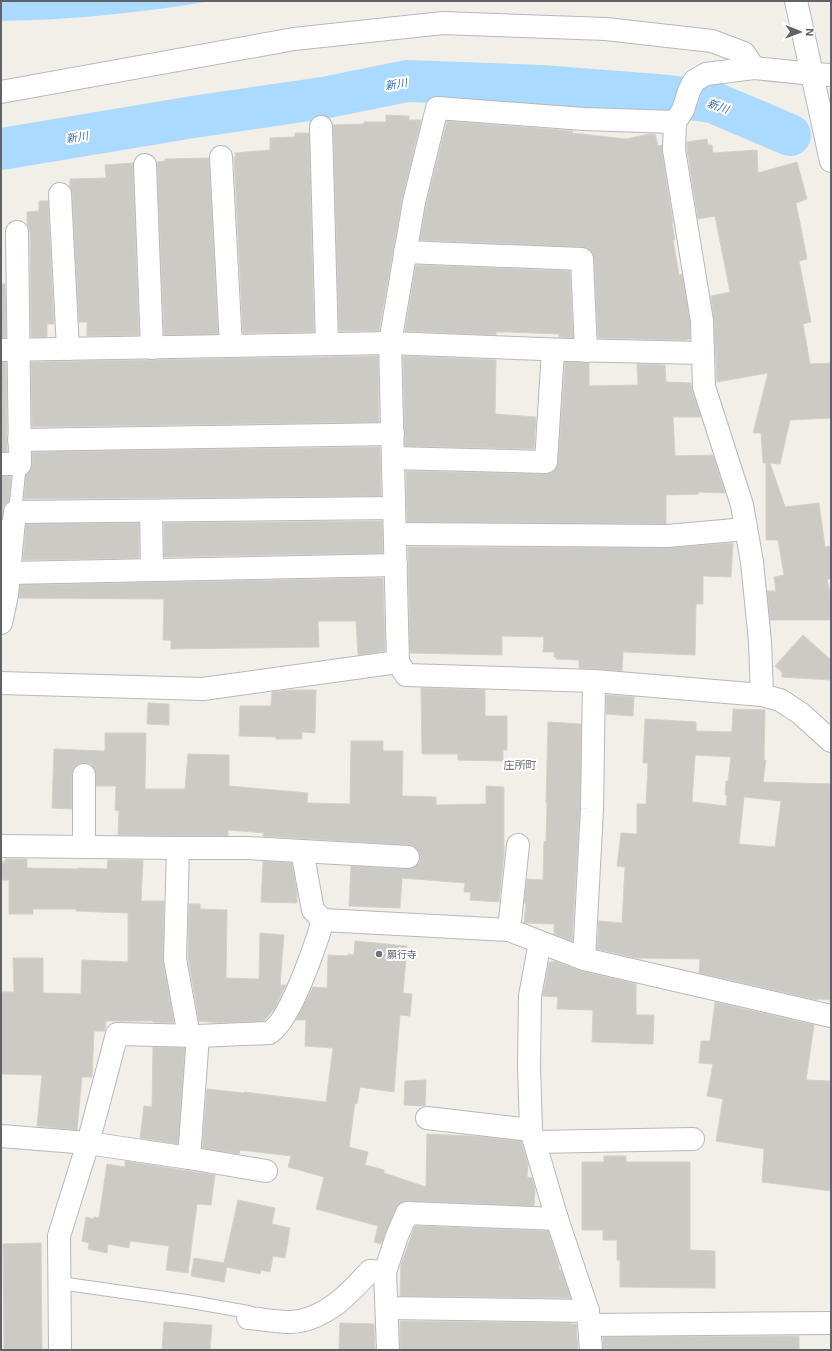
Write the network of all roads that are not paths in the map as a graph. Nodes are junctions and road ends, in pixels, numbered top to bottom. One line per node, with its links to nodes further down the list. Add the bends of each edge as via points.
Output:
1 (796, 1): 3 (street, via 807,51)
2 (754, 68): 3 (street); 4 (street, via 744,53 712,41 606,29 443,23 294,39); 5 (street, via 706,74 694,81 683,110)
3 (822, 74): 8 (street)
4 (1, 92)
5 (675, 122): 12 (street, via 584,119 436,108 414,202); 21 (street, via 674,150 702,321)
6 (321, 127): 14 (street)
7 (221, 157): 15 (street)
8 (831, 161)
9 (145, 165): 16 (street)
10 (60, 194): 17 (street)
11 (17, 232): 18 (street)
12 (406, 252): 13 (street); 20 (street, via 582,259)
13 (390, 343): 14 (street); 19 (street); 22 (street)
14 (327, 344): 15 (street)
15 (231, 346): 16 (street)
16 (152, 348): 17 (street)
17 (68, 349): 18 (street)
18 (9, 350): 23 (street)
19 (553, 350): 20 (street); 24 (street, via 546,462)
20 (586, 351): 21 (street)
21 (703, 353): 29 (street, via 704,387 742,505)
22 (393, 434): 23 (street); 24 (street)
23 (19, 440): 25 (street)
24 (393, 458): 26 (street)
25 (10, 464): 28 (lane)
26 (394, 508): 27 (street); 30 (street)
27 (152, 511): 28 (street); 32 (street)
28 (10, 525): 33 (street)
29 (746, 529): 30 (street, via 667,536); 38 (street, via 760,641)
30 (395, 534): 31 (street)
31 (396, 565): 32 (street); 35 (street)
32 (152, 570): 33 (street)
33 (9, 573): 34 (street)
34 (1, 623)
35 (398, 662): 36 (street, via 406,675); 37 (street, via 203,689)
36 (594, 682): 38 (street); 50 (street, via 592,809)
37 (1, 683)
38 (762, 695): 39 (street, via 780,700 800,713)
39 (831, 740)
40 (84, 775): 43 (street)
41 (518, 845): 48 (street)
42 (1, 846): 43 (street)
43 (84, 847): 44 (street)
44 (178, 848): 45 (street); 52 (street, via 175,959)
45 (302, 851): 46 (street); 47 (street, via 313,910)
46 (408, 857)
47 (323, 920): 48 (street); 52 (street, via 314,950 295,995 275,1030 269,1034)
48 (509, 930): 49 (street)
49 (540, 942): 50 (street); 55 (street, via 530,996 528,1066)
50 (584, 959): 51 (street)
51 (831, 1016)
52 (194, 1036): 57 (street, via 116,1034); 58 (street)
53 (427, 1118): 55 (street)
54 (1, 1136): 57 (street)
55 (533, 1136): 56 (street); 60 (street)
56 (693, 1139)
57 (88, 1144): 58 (street); 62 (street, via 59,1236)
58 (189, 1158): 59 (street)
59 (266, 1171)
60 (558, 1219): 61 (street, via 407,1213); 65 (street)
61 (385, 1272): 63 (street); 64 (street, via 370,1271 330,1309 312,1318 282,1322)
62 (60, 1283): 64 (lane, via 248,1312); 67 (street)
63 (387, 1308): 65 (street); 68 (street)
64 (248, 1318)
65 (588, 1318): 66 (street); 69 (street)
66 (831, 1323)
67 (60, 1350)
68 (388, 1350)
69 (591, 1350)

